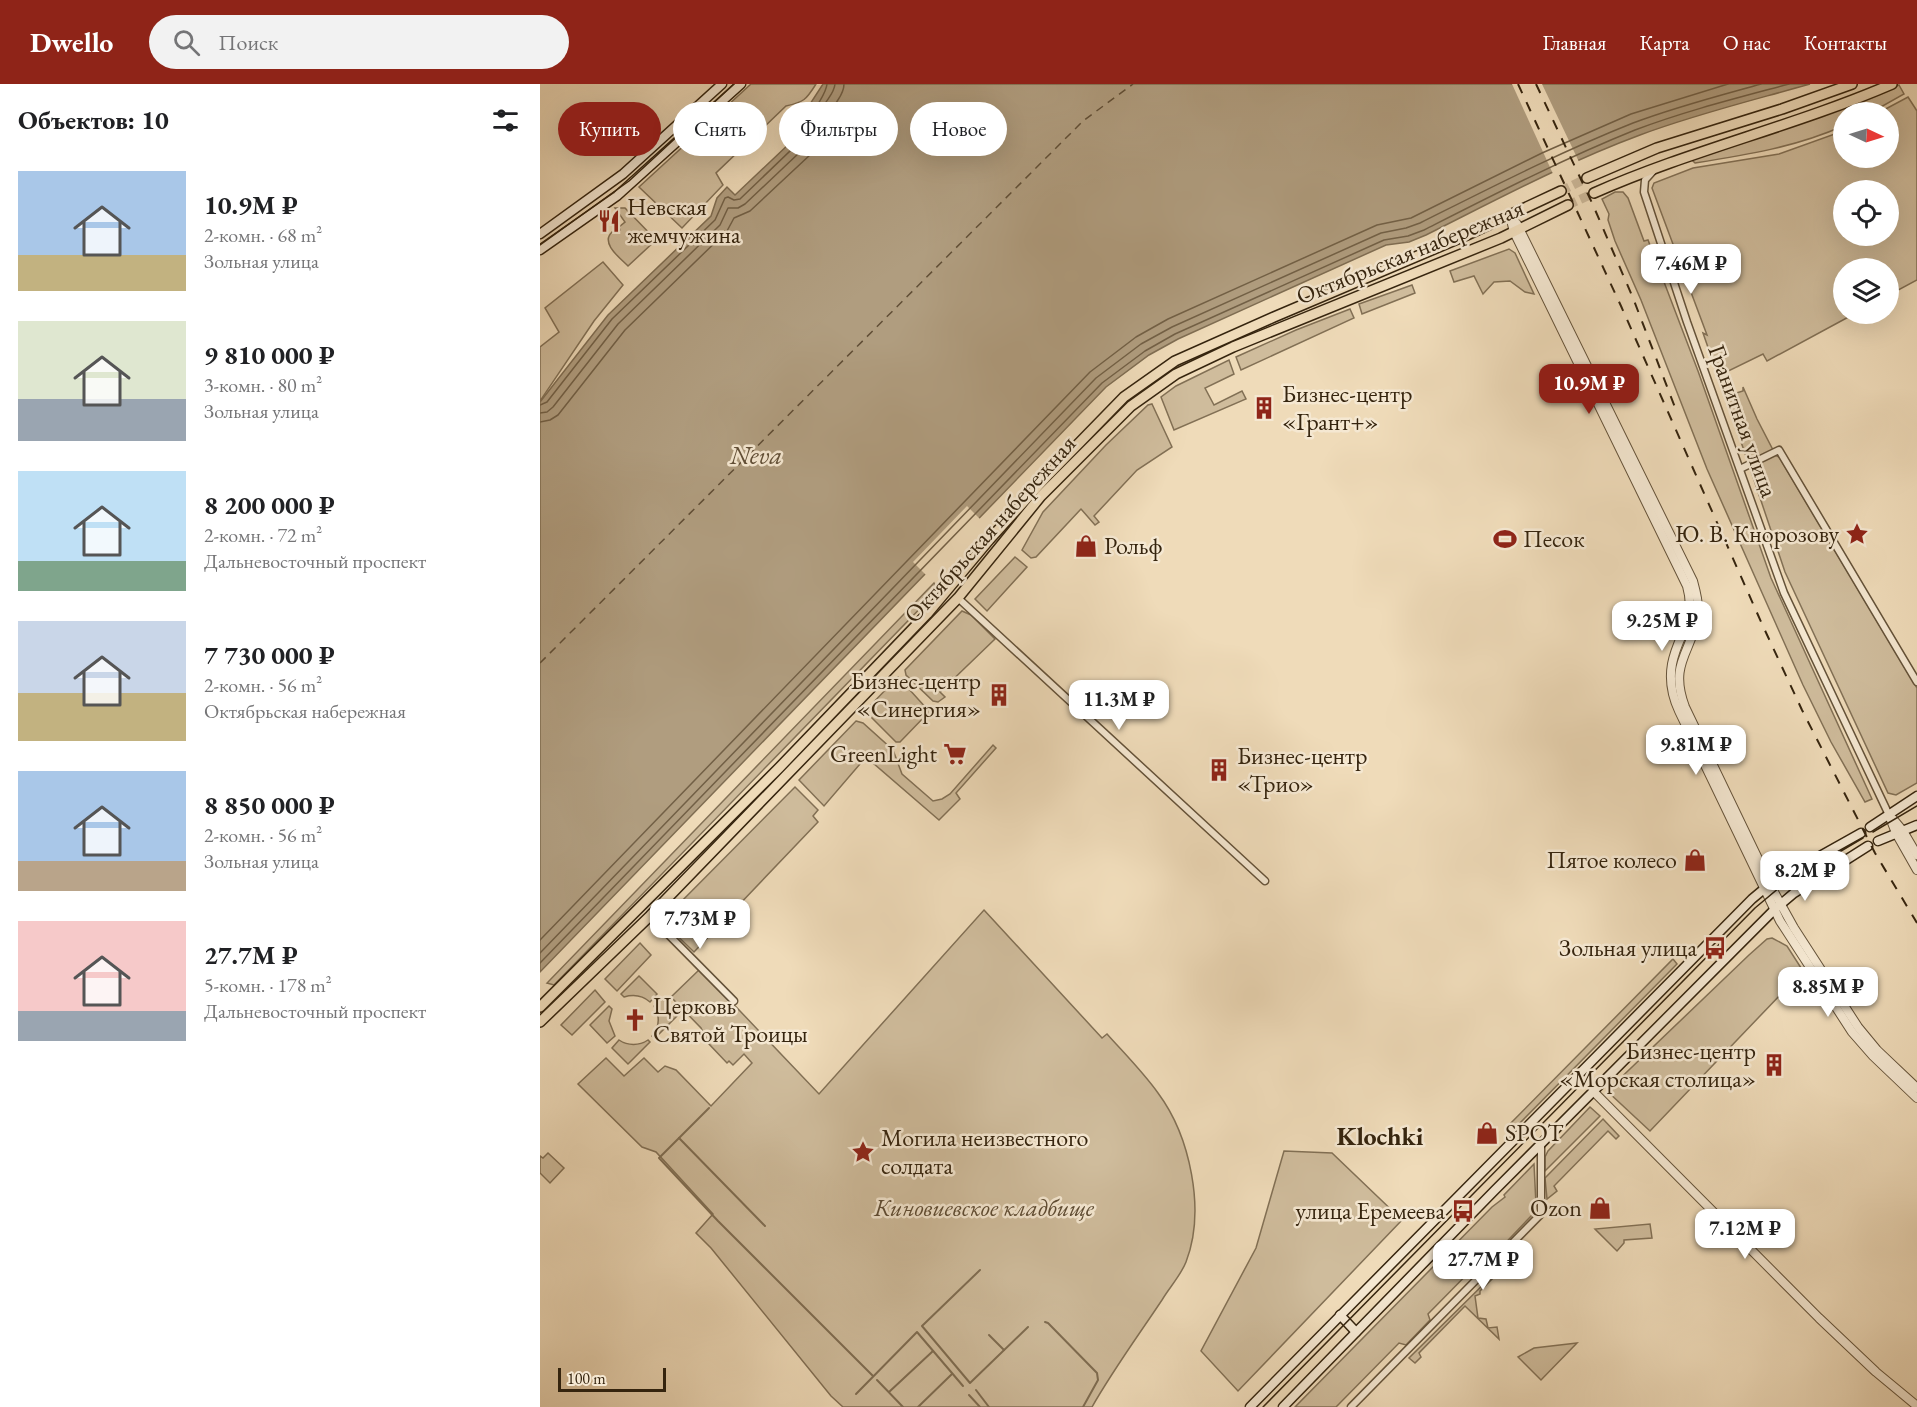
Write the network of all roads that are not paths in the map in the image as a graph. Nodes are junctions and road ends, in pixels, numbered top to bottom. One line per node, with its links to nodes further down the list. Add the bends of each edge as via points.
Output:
1 (722, 84): 12 (main road, via 624,174)
2 (741, 84): 13 (main road, via 617,196)
3 (1852, 84): 6 (main road, via 1657,148)
4 (1892, 84): 5 (main road, via 1843,105)
5 (1656, 167): 8 (main road); 14 (street, Гранитная улица, via 1645,180 1644,192)
6 (1587, 178)
7 (1561, 190): 10 (main road, Октябрьская набережная)
8 (1594, 193)
9 (1568, 205): 11 (main road, Октябрьская набережная)
10 (1510, 216): 11 (street); 32 (main road, Октябрьская набережная, via 1175,361 1124,397 1004,523 927,614)
11 (1517, 231): 15 (main road, Октябрьская набережная, via 1325,308 1176,374 1131,406 1041,496); 28 (street, via 1687,586 1690,613 1672,664 1671,689)
12 (540, 234)
13 (540, 250)
14 (1740, 469): 16 (street, via 1779,450); 18 (street, Гранитная улица, via 1784,593)
15 (958, 597): 27 (street); 30 (main road, Октябрьская набережная)
16 (1917, 682)
17 (1917, 796): 18 (main road)
18 (1889, 815): 20 (main road); 21 (street, Гранитная улица)
19 (1917, 825): 21 (main road)
20 (1870, 827)
21 (1900, 832): 23 (main road); 25 (street, Гранитная улица); 26 (street, Гранитная улица)
22 (1859, 834): 28 (main road)
23 (1878, 841)
24 (1867, 847): 29 (main road)
25 (1917, 855)
26 (1917, 870)
27 (1265, 881)
28 (1767, 886): 29 (street); 38 (main road)
29 (1777, 908): 34 (street, via 1858,1027); 35 (main road); 36 (street, via 1852,1032)
30 (650, 916): 31 (street); 33 (main road, Октябрьская набережная)
31 (734, 1000)
32 (540, 1007)
33 (540, 1022)
34 (1917, 1088)
35 (1593, 1091): 37 (main road); 40 (street, via 1820,1318)
36 (1917, 1098)
37 (1540, 1144): 39 (main road); 43 (street, via 1541,1214)
38 (1340, 1316): 39 (main road); 41 (main road)
39 (1356, 1332): 42 (main road)
40 (1917, 1406)
41 (1250, 1407)
42 (1283, 1407)
43 (1351, 1407)

